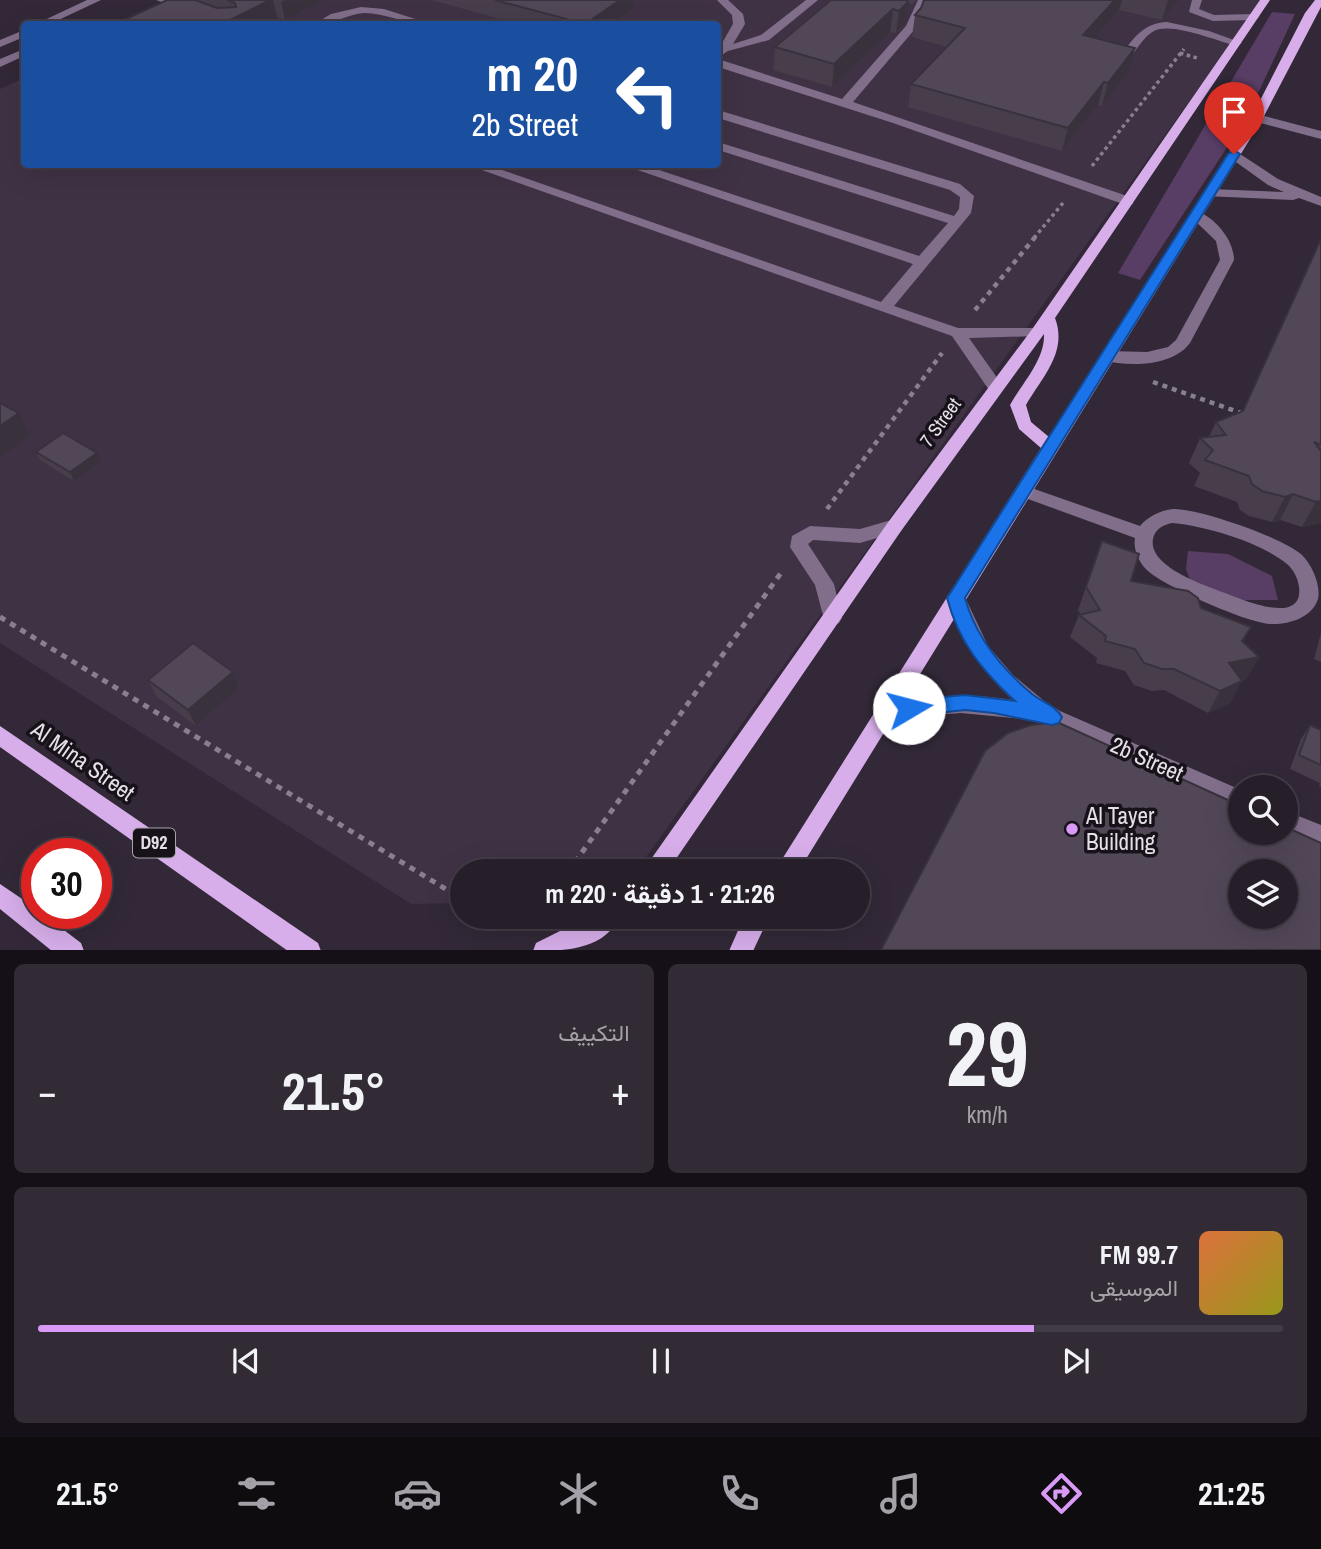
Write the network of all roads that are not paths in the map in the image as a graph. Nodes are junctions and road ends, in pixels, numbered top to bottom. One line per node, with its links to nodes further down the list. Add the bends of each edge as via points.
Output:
1 (96, 0): 9 (street)
2 (161, 0): 14 (street)
3 (722, 0): 20 (street, via 737,14 739,23)
4 (813, 0): 20 (street, via 769,37)
5 (924, 0): 26 (street, via 911,10 911,27)
6 (1198, 0): 11 (street, via 1193,10 1206,17)
7 (1265, 0): 11 (main road, 7 Street)
8 (1321, 0): 10 (main road)
9 (78, 8): 12 (street); 13 (street)
10 (1316, 12): 28 (main road)
11 (1253, 17): 18 (main road, 7 Street)
12 (50, 21)
13 (77, 21)
14 (224, 21)
15 (330, 21): 16 (street, via 344,12 370,9)
16 (414, 21)
17 (21, 34): 19 (street)
18 (1236, 43): 23 (street, via 1170,26 1150,28); 36 (main road, 7 Street)
19 (0, 44)
20 (726, 48): 22 (street)
21 (21, 53): 25 (street)
22 (721, 56)
23 (1124, 58)
24 (721, 62): 26 (street)
25 (0, 63)
26 (845, 103): 36 (street)
27 (721, 115): 38 (street, via 956,187 969,200)
28 (1256, 118): 29 (street); 31 (main road)
29 (1321, 135)
30 (721, 147): 38 (street)
31 (1234, 154): 34 (main road); 35 (street, via 1265,177)
32 (482, 168): 40 (street)
33 (638, 168): 39 (street)
34 (1210, 193): 35 (street); 37 (main road)
35 (1314, 200)
36 (1128, 201): 41 (main road, 7 Street)
37 (1196, 215): 43 (main road); 43 (street, via 1219,236 1228,252 1182,343 1162,356)
38 (956, 221): 39 (street)
39 (922, 262): 40 (street)
40 (884, 308): 42 (street)
41 (1042, 325): 42 (street); 44 (main road, 7 Street); 45 (main road, via 1052,327 1053,344 1018,405 1025,428)
42 (957, 333): 44 (street)
43 (1105, 360): 45 (main road)
44 (995, 386): 47 (main road, 7 Street)
45 (1052, 446): 46 (main road)
46 (1023, 491): 48 (street); 50 (main road)
47 (895, 526): 51 (main road, 7 Street); 51 (street, via 860,536 804,540 824,584)
48 (1144, 534): 49 (street, via 1160,519 1188,517); 49 (street, via 1147,555 1164,573 1268,616 1293,615 1310,606 1315,595)
49 (1313, 568)
50 (956, 598): 52 (main road); 53 (street, 2b Street, via 986,662 1027,701)
51 (832, 618): 58 (main road, 7 Street)
52 (883, 715): 53 (street, 2b Street, via 965,703); 59 (main road)
53 (1052, 717): 55 (street, 2b Street)
54 (0, 735): 64 (main road, Al Mina Street / D92)
55 (1228, 794)
56 (1298, 826): 57 (street)
57 (1321, 836)
58 (662, 859)
59 (793, 859)
60 (0, 895): 63 (main road)
61 (591, 929): 65 (main road)
62 (750, 929): 66 (main road)
63 (72, 950)
64 (309, 950)
65 (545, 950)
66 (741, 950)

